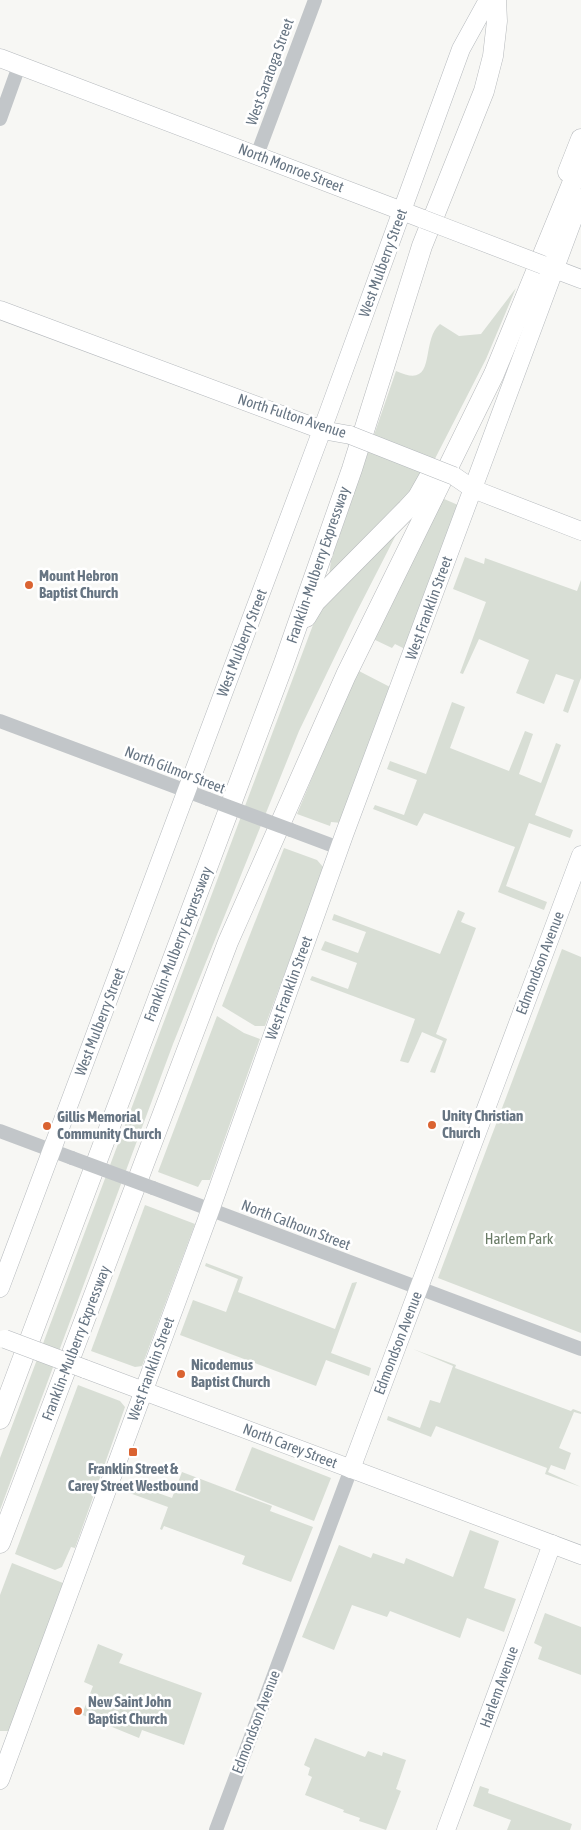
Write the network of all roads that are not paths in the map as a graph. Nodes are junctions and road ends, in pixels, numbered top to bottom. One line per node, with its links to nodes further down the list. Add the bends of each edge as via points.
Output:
1 (315, 0): 8 (street, West Saratoga Street)
2 (488, 0): 11 (main road, West Mulberry Street, via 461,49)
3 (496, 0): 18 (highway, Franklin-Mulberry Expressway, via 493,56 484,91 422,246 352,469)
4 (0, 58): 5 (main road, North Monroe Street)
5 (19, 66): 6 (street); 8 (main road, North Monroe Street)
6 (0, 119)
7 (581, 140): 18 (highway, via 496,347 448,447 418,497 315,602)
8 (257, 156): 11 (main road, North Monroe Street)
9 (581, 162): 33 (highway, Franklin-Mulberry Expressway, via 494,374 346,675 228,942)
10 (581, 198): 12 (main road, West Franklin Street)
11 (402, 211): 12 (main road, North Monroe Street, bridge); 15 (main road, West Mulberry Street)
12 (549, 267): 13 (main road, North Monroe Street); 16 (main road, West Franklin Street)
13 (581, 279)
14 (0, 310): 15 (main road, North Fulton Avenue)
15 (322, 430): 16 (main road, North Fulton Avenue, bridge, via 350,435 454,476); 20 (main road, West Mulberry Street)
16 (473, 489): 17 (main road, North Fulton Avenue); 21 (main road, West Franklin Street)
17 (581, 531)
18 (294, 634): 31 (highway, Franklin-Mulberry Expressway)
19 (0, 721): 20 (street, North Gilmor Street)
20 (186, 791): 21 (street, North Gilmor Street, bridge); 24 (main road, West Mulberry Street)
21 (339, 848): 25 (main road, West Franklin Street)
22 (581, 855): 27 (main road, Edmondson Avenue)
23 (0, 1131): 24 (street, North Calhoun Street)
24 (52, 1150): 25 (street, North Calhoun Street, bridge); 26 (main road, West Mulberry Street)
25 (210, 1210): 27 (street, North Calhoun Street); 30 (main road, West Franklin Street)
26 (0, 1288)
27 (418, 1289): 29 (street, North Calhoun Street); 32 (main road, Edmondson Avenue)
28 (2, 1338): 30 (main road, North Carey Street, bridge)
29 (581, 1349)
30 (144, 1391): 32 (main road, North Carey Street); 36 (main road, West Franklin Street)
31 (0, 1419)
32 (351, 1469): 34 (main road, North Carey Street); 37 (street, Edmondson Avenue)
33 (0, 1543)
34 (552, 1544): 35 (main road, North Carey Street); 38 (main road, Harlem Avenue)
35 (581, 1555)
36 (0, 1780)
37 (216, 1830)
38 (446, 1830)

